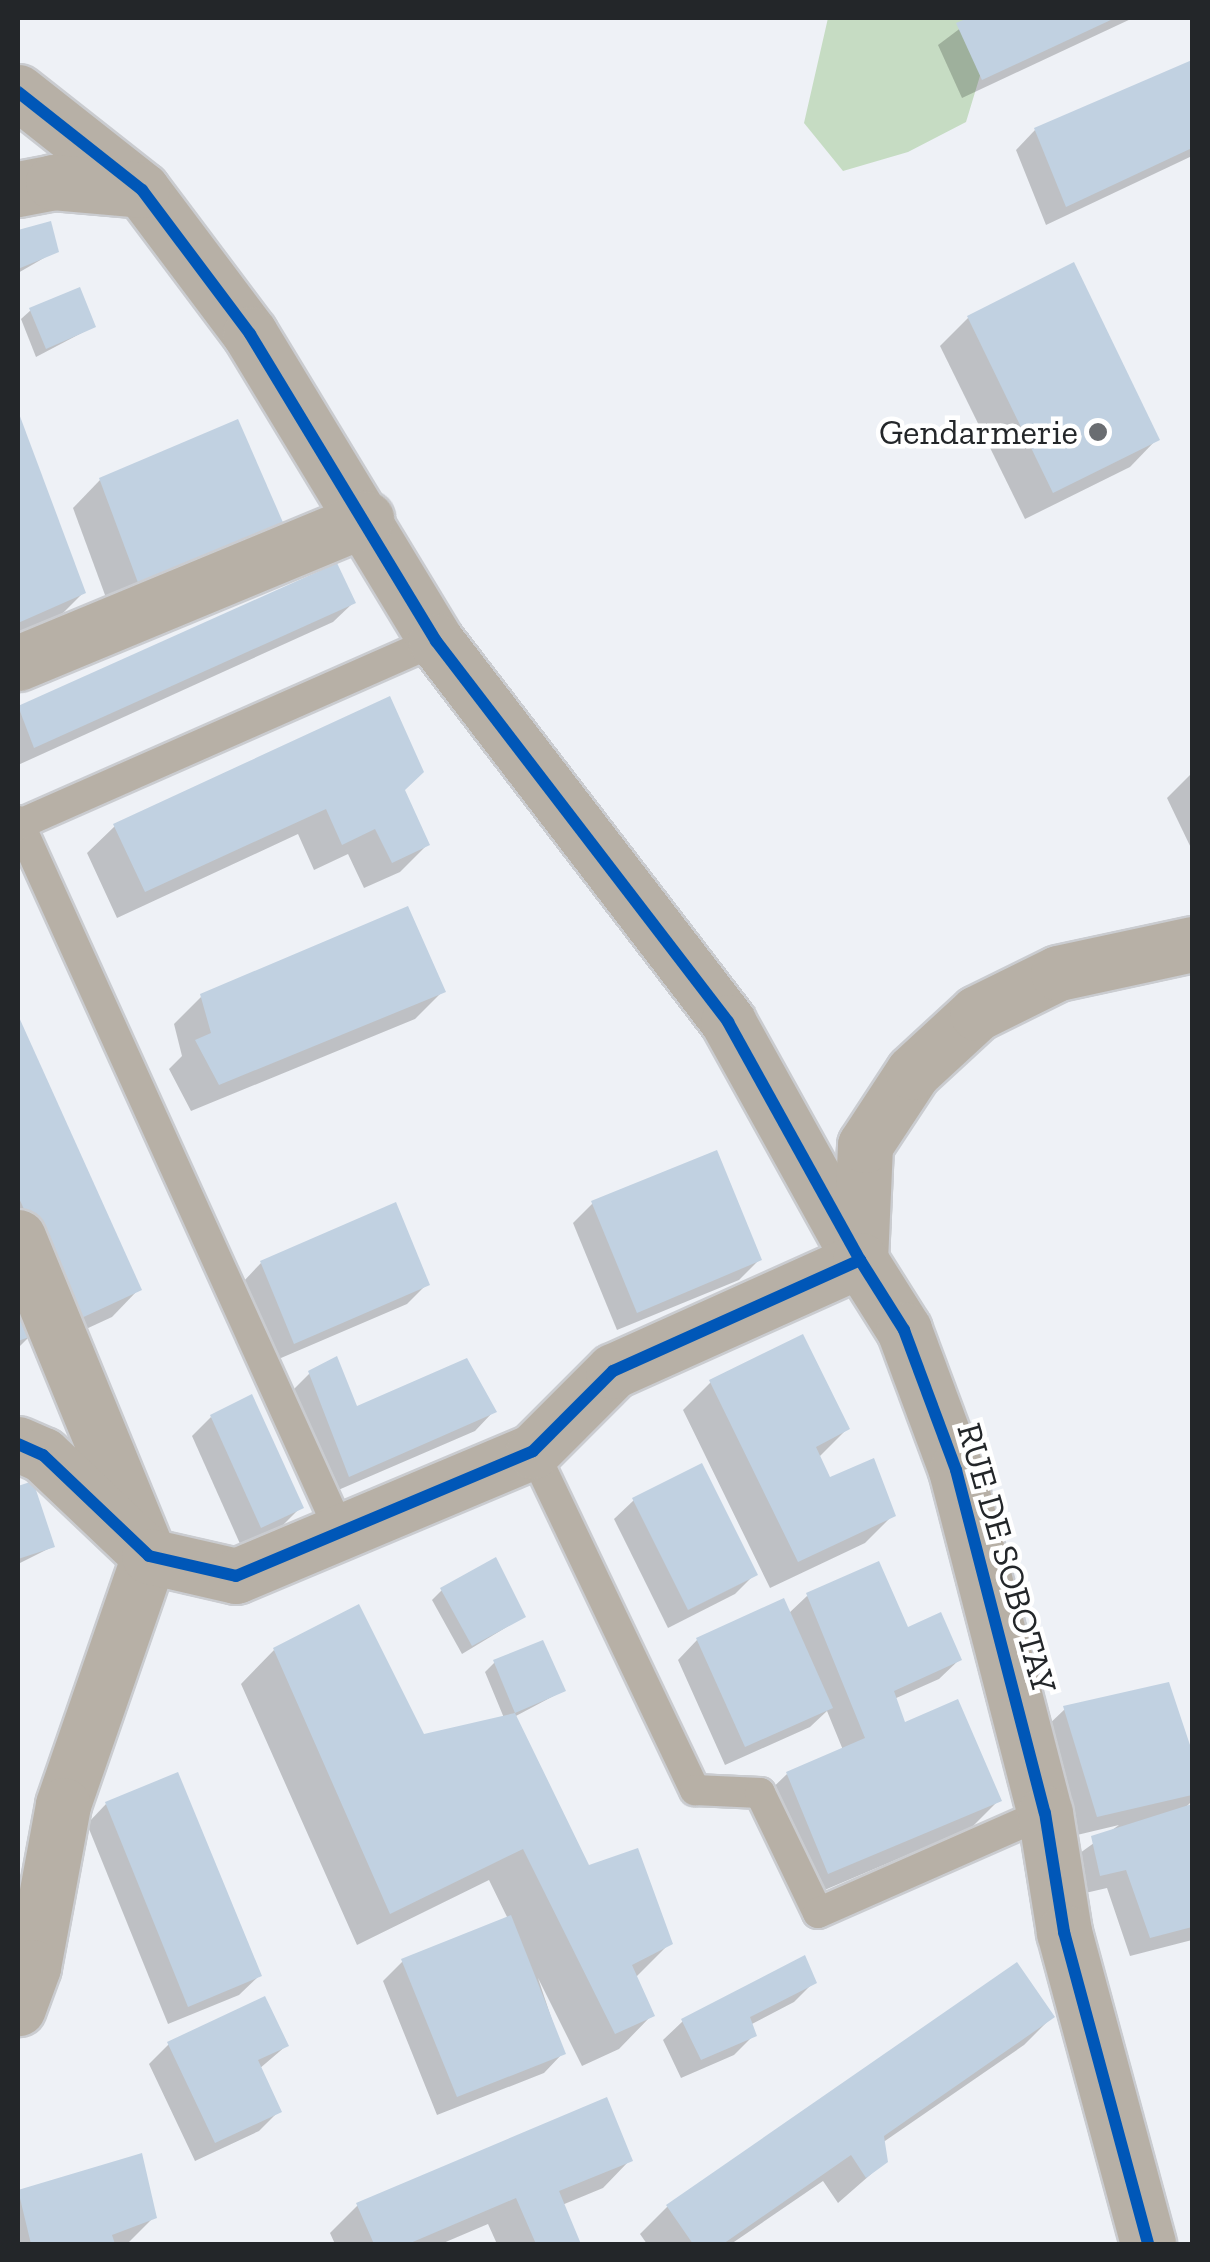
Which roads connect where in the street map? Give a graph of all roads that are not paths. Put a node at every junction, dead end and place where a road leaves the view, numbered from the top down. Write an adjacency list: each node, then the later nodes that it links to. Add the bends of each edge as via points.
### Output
1 (18, 92): 3 (street, RUE DE SOBOTAY)
2 (18, 189): 3 (street, via 52,182)
3 (142, 190): 4 (street, RUE DE SOBOTAY, via 250,334)
4 (366, 519): 5 (street, RUE DE SOBOTAY); 6 (street)
5 (436, 642): 7 (lane); 10 (street, RUE DE SOBOTAY, via 728,1022)
6 (18, 663)
7 (18, 824): 13 (lane)
8 (1192, 944): 10 (street, via 1058,972 976,1014 914,1072 865,1146)
9 (18, 1237): 14 (street)
10 (860, 1260): 12 (street, via 613,1371); 15 (street, RUE DE SOBOTAY, via 904,1330 956,1470)
11 (18, 1444): 14 (street, via 43,1455)
12 (532, 1450): 13 (street); 15 (lane, via 696,1790 760,1793 818,1914)
13 (339, 1529): 14 (street, via 236,1576)
14 (149, 1556): 16 (street, via 63,1805 33,1966)
15 (1045, 1813): 17 (street, RUE DE SOBOTAY, via 1064,1932)
16 (18, 2008)
17 (1148, 2244)

